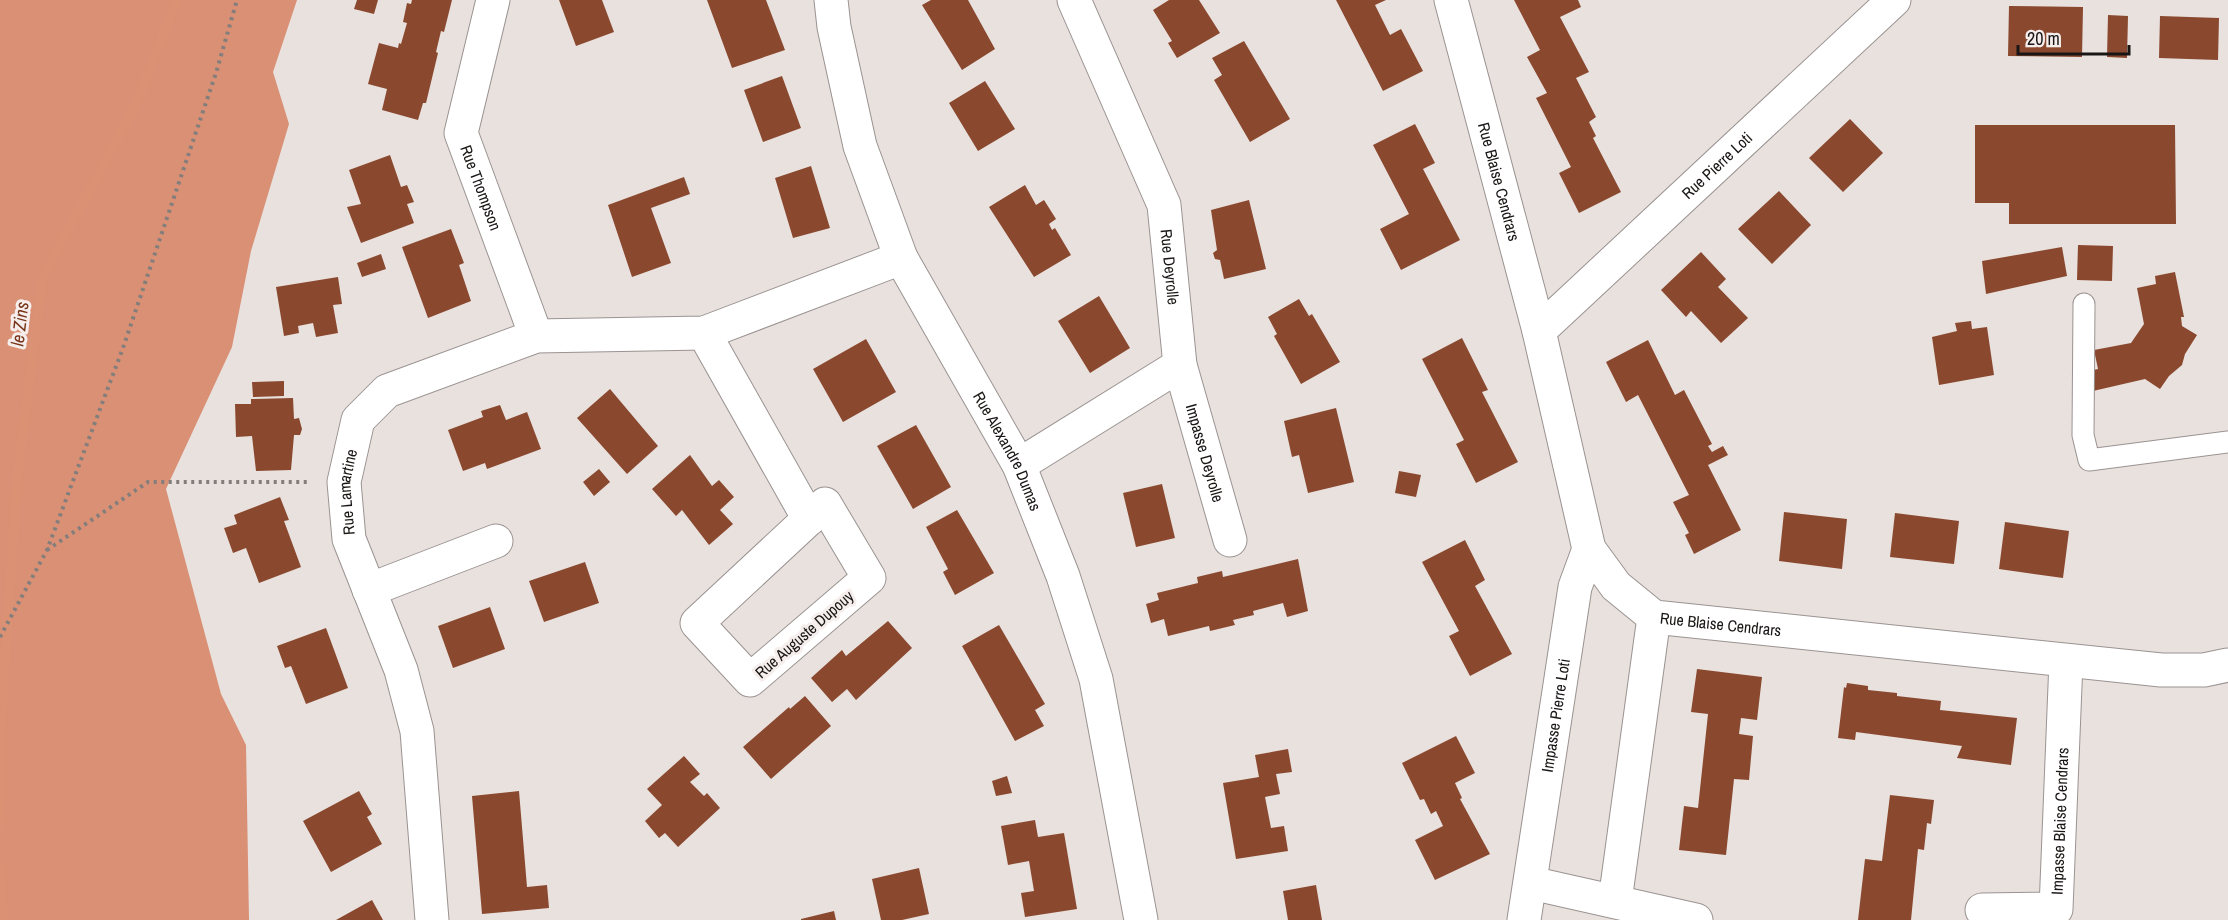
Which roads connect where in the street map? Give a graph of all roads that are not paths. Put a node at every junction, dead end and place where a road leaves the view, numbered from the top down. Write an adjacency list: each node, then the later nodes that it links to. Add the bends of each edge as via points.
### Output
1 (493, 0): 10 (street, Rue Thompson, via 460,133)
2 (831, 0): 6 (street, Rue Alexandre Dumas, via 860,146)
3 (1074, 0): 11 (street, Rue Deyrolle, via 1164,205)
4 (1451, 0): 8 (street, Rue Blaise Cendrars)
5 (1894, 0): 8 (street, Rue Pierre Loti)
6 (901, 258): 9 (street); 13 (street, Rue Alexandre Dumas)
7 (2084, 304): 12 (lane, via 2083,435 2089,460)
8 (1539, 331): 17 (street, Rue Blaise Cendrars)
9 (704, 333): 10 (street, Rue Lamartine); 14 (street)
10 (536, 336): 18 (street, Rue Lamartine, via 387,391 358,420 344,482 349,539)
11 (1180, 365): 13 (street); 15 (street, Impasse Deyrolle)
12 (2228, 442)
13 (1019, 465): 26 (street, Rue Alexandre Dumas, via 1063,576 1096,679)
14 (808, 519): 14 (street, Rue Auguste Dupouy, via 697,624 750,680 869,578 825,504)
15 (1230, 540)
16 (496, 541): 18 (street)
17 (1589, 549): 19 (street, Rue Blaise Cendrars, via 1616,586); 22 (street, Impasse Pierre Loti, via 1575,587)
18 (369, 590): 25 (street, Rue Lamartine, via 402,670 417,731)
19 (1654, 617): 20 (street, Rue Blaise Cendrars); 23 (street)
20 (2066, 661): 21 (street, Rue Blaise Cendrars, via 2161,670 2204,670); 24 (street, Impasse Blaise Cendrars, via 2056,909)
21 (2228, 665)
22 (1531, 883): 23 (street); 27 (street, Impasse Pierre Loti)
23 (1615, 901): 28 (street)
24 (1982, 910)
25 (432, 920)
26 (1141, 920)
27 (1524, 920)
28 (1696, 920)

